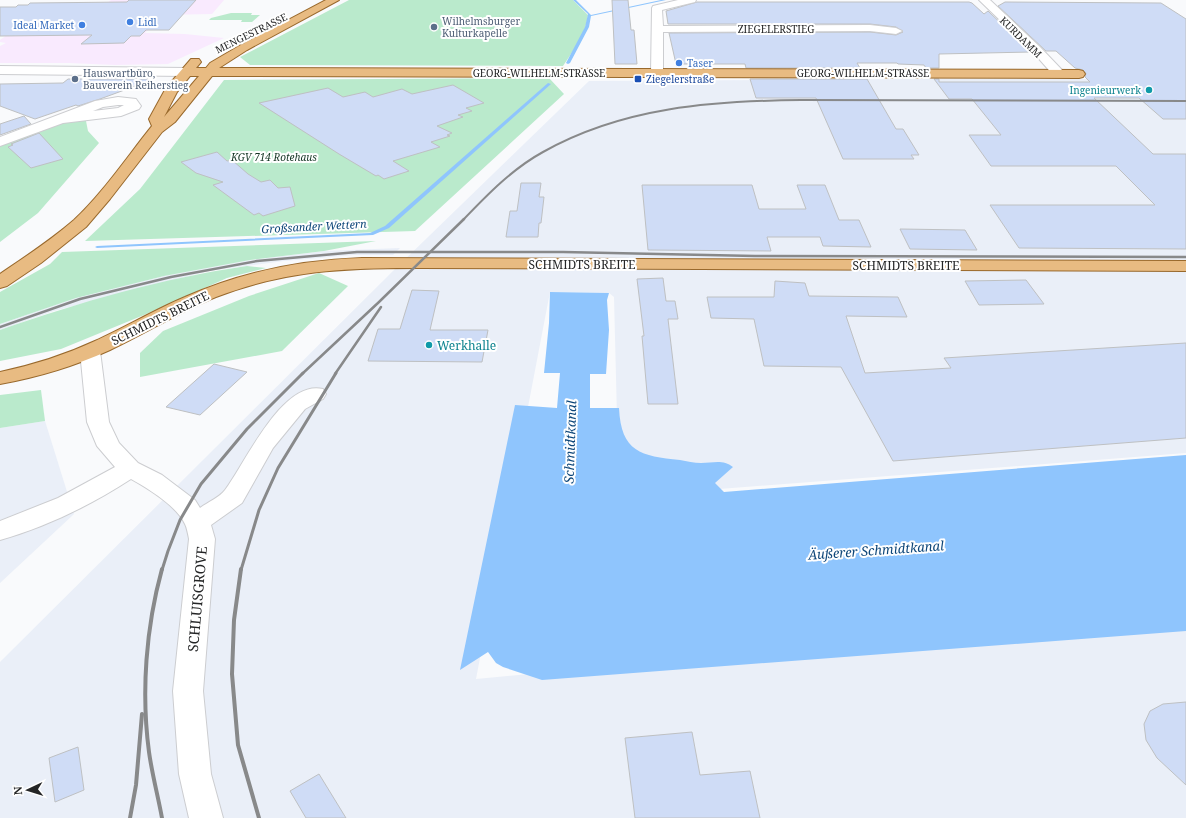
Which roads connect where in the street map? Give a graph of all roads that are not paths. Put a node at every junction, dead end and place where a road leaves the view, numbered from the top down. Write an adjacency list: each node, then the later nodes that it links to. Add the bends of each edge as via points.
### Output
1 (320, 0): 7 (main road, MENGESTRASSE)
2 (334, 0): 11 (main road, MENGESTRASSE, via 223,59)
3 (691, 0): 5 (street, via 657,8)
4 (984, 0): 13 (street, KURDAMM)
5 (657, 29): 6 (street, ZIEGELERSTIEG, via 870,28); 12 (street)
6 (896, 31)
7 (221, 48)
8 (204, 57): 10 (main road, MENGESTRASSE)
9 (0, 70): 10 (street, GEORG-WILHELM-STRASSE)
10 (186, 72): 11 (main road, GEORG-WILHELM-STRASSE); 16 (main road, MENGESTRASSE, via 156,119)
11 (208, 72): 12 (main road, GEORG-WILHELM-STRASSE); 16 (main road, MENGESTRASSE, via 170,118)
12 (657, 73): 13 (main road, GEORG-WILHELM-STRASSE)
13 (1059, 74): 14 (main road, GEORG-WILHELM-STRASSE)
14 (1079, 74)
15 (63, 119): 17 (street)
16 (157, 129): 19 (main road, MENGESTRASSE, via 80,223 35,259)
17 (0, 142)
18 (1186, 266): 20 (main road, SCHMIDTS BREITE, via 419,263 328,265 285,272 227,287 181,306)
19 (0, 282)
20 (90, 351): 21 (main road, SCHMIDTS BREITE, via 48,367); 23 (street, SCHLUISGROVE, via 98,422 109,446)
21 (0, 378)
22 (315, 394): 24 (street, via 297,404 264,444 233,497)
23 (130, 469): 24 (street, SCHLUISGROVE, via 153,481 186,506); 25 (street, via 102,488 61,508)
24 (197, 522): 26 (street, SCHLUISGROVE, via 202,539 188,691 194,774)
25 (0, 531)
26 (206, 818)

